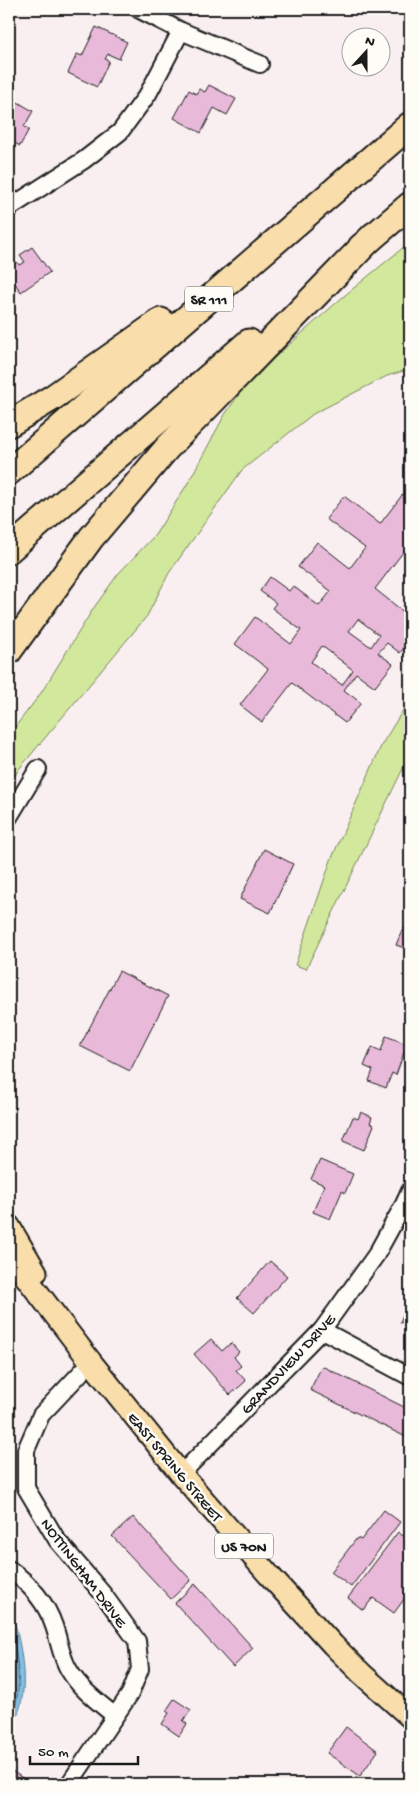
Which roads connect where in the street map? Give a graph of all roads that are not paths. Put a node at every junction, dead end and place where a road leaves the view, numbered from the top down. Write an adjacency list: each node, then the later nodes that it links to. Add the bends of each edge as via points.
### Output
1 (138, 9): 2 (street)
2 (181, 31): 3 (street); 5 (street, via 148,94 120,132 84,160)
3 (260, 64)
4 (410, 126): 7 (highway, SR 111)
5 (13, 201)
6 (410, 204): 8 (highway)
7 (285, 233): 9 (highway, via 52,398); 10 (highway, SR 111)
8 (374, 235): 11 (highway); 12 (highway, via 167,448 91,538)
9 (9, 424)
10 (9, 472)
11 (9, 550)
12 (9, 651)
13 (38, 769): 14 (street)
14 (9, 817)
15 (410, 1191): 18 (street, GRANDVIEW DRIVE, via 376,1255)
16 (9, 1226): 19 (main road, EAST SPRING STREET / US 70N)
17 (9, 1255): 19 (main road, EAST SPRING STREET / US 70N)
18 (322, 1330): 20 (street); 21 (street, GRANDVIEW DRIVE)
19 (90, 1362): 21 (main road, EAST SPRING STREET / US 70N); 23 (street, NOTTINGHAM DRIVE, via 41,1414 26,1450 26,1488 57,1540 103,1594 137,1641 140,1669 130,1694)
20 (410, 1377)
21 (181, 1474): 24 (main road, EAST SPRING STREET / US 70N, via 333,1645)
22 (9, 1569): 23 (street, via 44,1603 68,1668 77,1683)
23 (115, 1716): 25 (street, NOTTINGHAM DRIVE)
24 (410, 1716)
25 (69, 1784)

